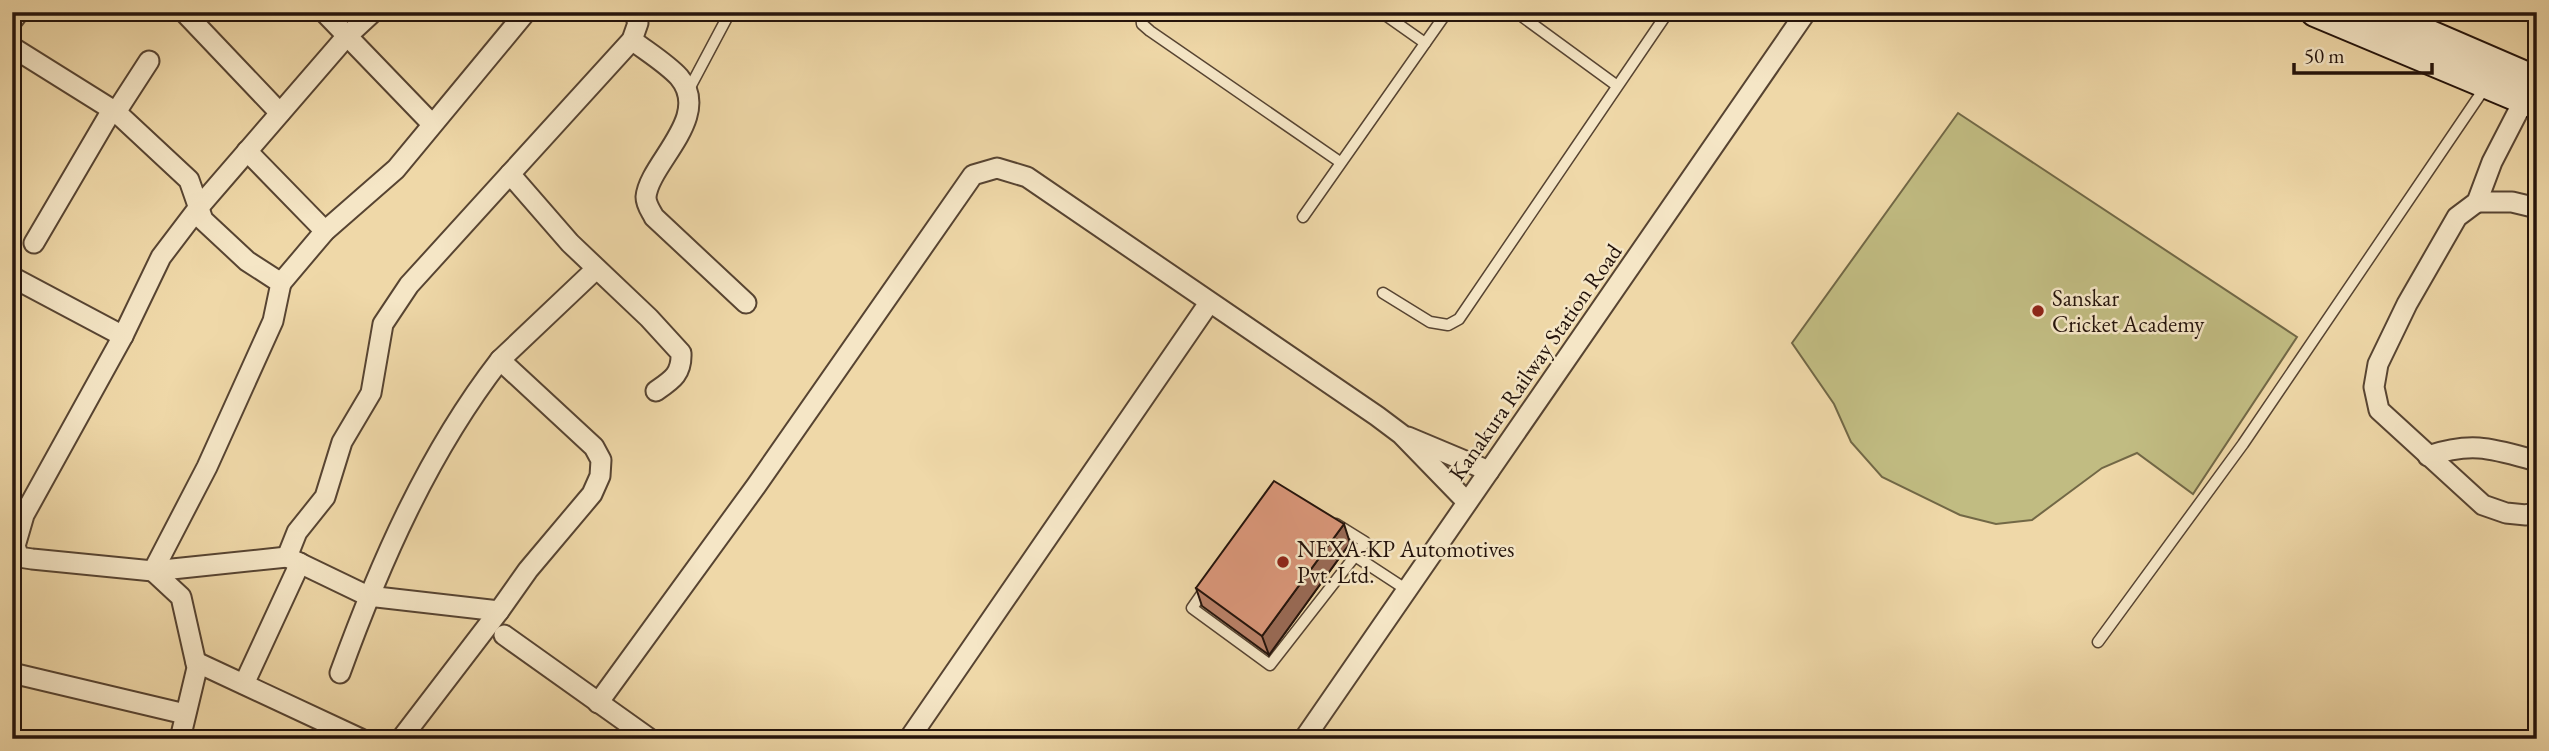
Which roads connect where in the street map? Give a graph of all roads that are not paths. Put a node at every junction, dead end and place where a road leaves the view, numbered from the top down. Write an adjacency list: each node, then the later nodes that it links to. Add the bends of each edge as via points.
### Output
1 (19, 12): 16 (street)
2 (184, 12): 28 (street)
3 (324, 12): 18 (street)
4 (373, 12): 18 (street)
5 (526, 12): 29 (street)
6 (634, 12): 19 (street, via 638,23)
7 (730, 12): 26 (lane)
8 (1141, 12): 31 (lane, via 1142,24 1150,31)
9 (1381, 12): 20 (lane)
10 (1447, 12): 20 (lane)
11 (1516, 12): 24 (lane)
12 (1668, 12): 24 (lane)
13 (1806, 12): 51 (street, Kanakura Railway Station Road)
14 (2315, 12): 17 (main road)
15 (2376, 12): 17 (main road)
16 (12, 21)
17 (2405, 26): 23 (main road); 25 (main road)
18 (346, 37): 28 (street); 29 (street)
19 (632, 40): 26 (street, via 679,78); 32 (street)
20 (1424, 43): 31 (lane)
21 (13, 49): 27 (street)
22 (149, 61): 27 (street)
23 (2488, 83): 25 (main road); 63 (lane, via 2243,444)
24 (1616, 85): 42 (lane, via 1459,318 1448,325 1430,321)
25 (2530, 87): 33 (street)
26 (687, 93): 43 (street, via 680,136 650,187 648,207)
27 (114, 111): 34 (street, via 189,180); 38 (street)
28 (280, 113): 30 (street)
29 (432, 124): 37 (street, via 396,169)
30 (247, 151): 34 (street); 37 (street)
31 (1340, 162): 36 (lane)
32 (510, 174): 39 (street); 56 (street, via 409,285 383,324 372,393 342,442 326,497 297,532)
33 (2477, 202): 35 (street); 49 (street, via 2457,217 2378,364 2374,387 2379,410)
34 (199, 207): 41 (street, via 203,220 247,261); 45 (street, via 161,257)
35 (2537, 208)
36 (1303, 216)
37 (325, 231): 41 (street)
38 (34, 243)
39 (596, 269): 46 (street); 47 (street, via 681,354 682,366 676,377)
40 (12, 277): 45 (street)
41 (281, 283): 57 (street, via 273,321 207,467)
42 (1383, 293)
43 (746, 303)
44 (1209, 303): 48 (street); 68 (street, via 1027,177 997,168 973,175 756,486); 74 (street)
45 (122, 336): 57 (street, via 24,515 15,546 19,557)
46 (500, 360): 60 (street, via 445,440); 61 (street, via 594,447 601,460 592,494)
47 (656, 391)
48 (1401, 434): 51 (street); 52 (street)
49 (2428, 456): 50 (street, via 2458,446); 53 (street, via 2483,505 2506,513)
50 (2537, 461)
51 (1489, 471): 52 (street, Kanakura Railway Station Road)
52 (1467, 502): 59 (street, Kanakura Railway Station Road)
53 (2537, 512)
54 (1322, 515): 55 (lane, via 1365,542)
55 (1355, 556): 58 (lane, via 1270,665 1192,608); 59 (lane)
56 (294, 560): 57 (street); 60 (street); 67 (street)
57 (153, 571): 64 (street, via 181,597)
58 (1216, 575)
59 (1407, 590): 75 (street, Kanakura Railway Station Road)
60 (368, 596): 61 (street); 66 (street)
61 (499, 611): 72 (street)
62 (504, 635): 68 (street)
63 (2098, 642)
64 (196, 662): 67 (street); 69 (street)
65 (12, 673): 69 (street)
66 (340, 673)
67 (244, 684): 71 (street)
68 (597, 703): 73 (street)
69 (185, 714): 70 (street)
70 (180, 739)
71 (361, 739)
72 (401, 739)
73 (650, 739)
74 (909, 739)
75 (1304, 739)

